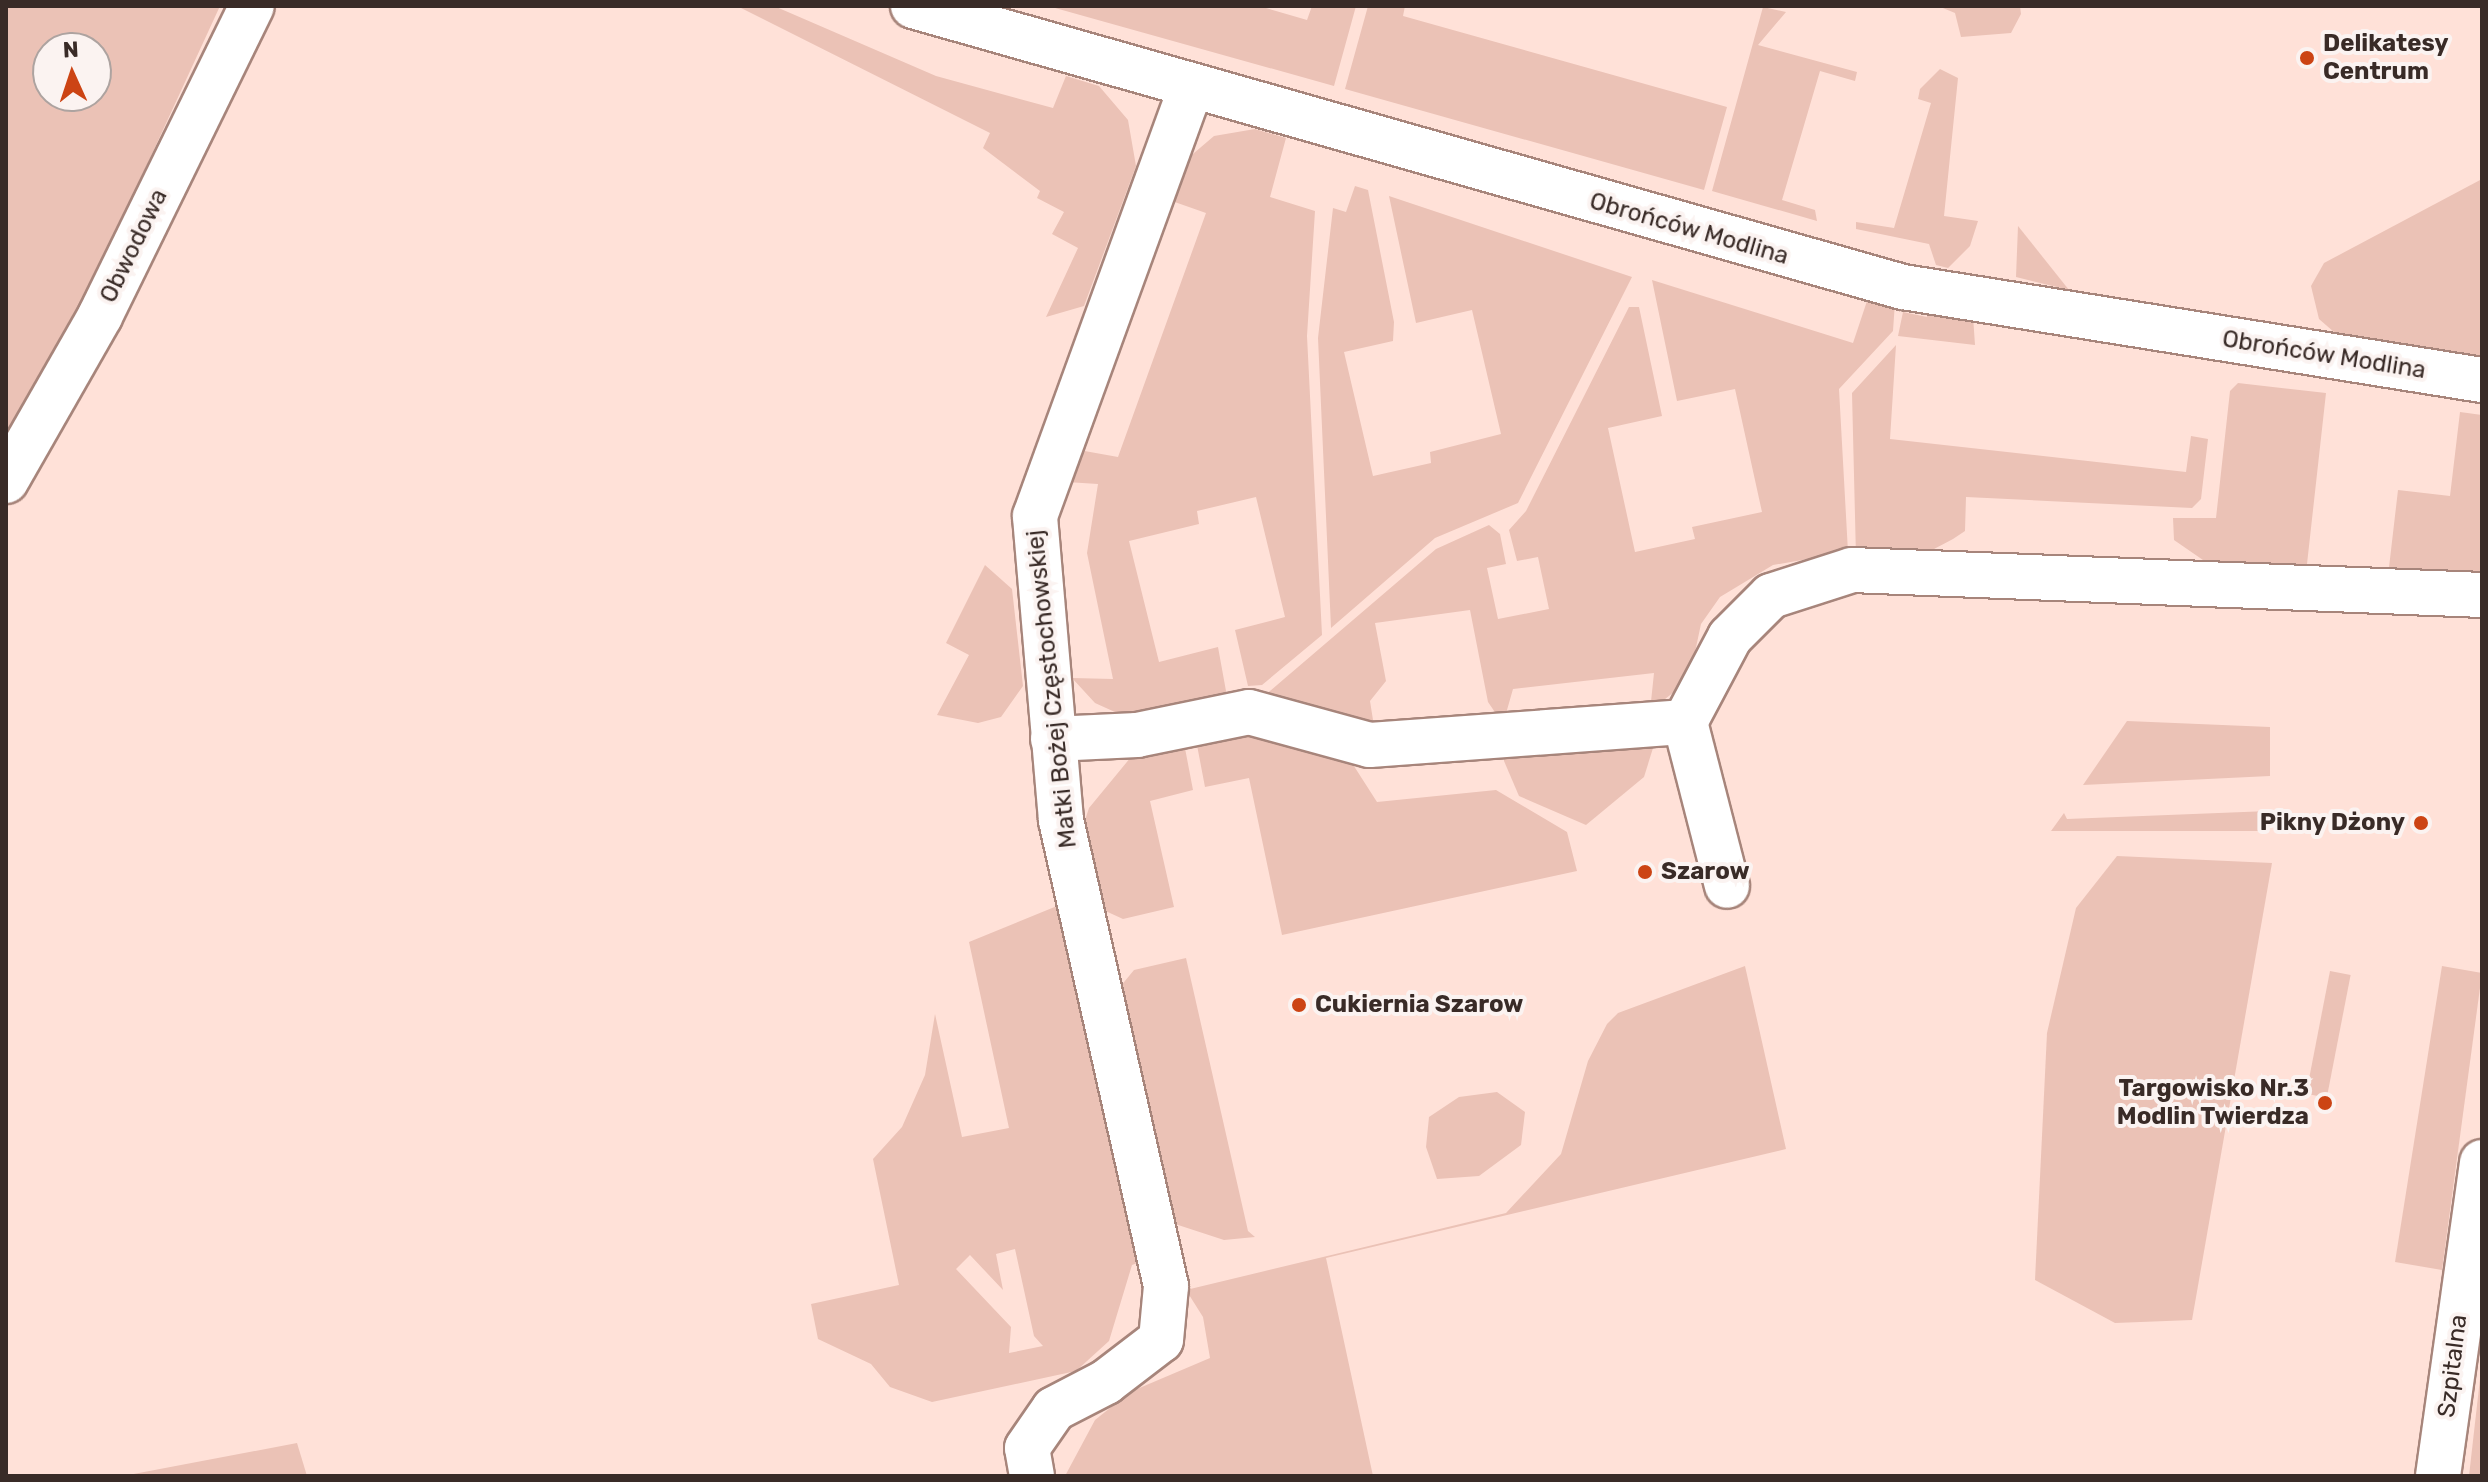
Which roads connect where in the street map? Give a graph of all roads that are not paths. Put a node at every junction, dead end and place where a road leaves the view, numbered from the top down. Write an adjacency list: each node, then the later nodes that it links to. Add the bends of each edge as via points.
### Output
1 (252, 6): 5 (street, Obwodowa, via 100,316)
2 (913, 6): 3 (street, Obrońców Modlina)
3 (1190, 89): 4 (street, Obrońców Modlina, via 1903,287); 8 (street, Matki Bożej Częstochowskiej, via 1035,516)
4 (2482, 380)
5 (6, 481)
6 (2482, 595): 7 (street, via 1838,571 1761,606 1730,637)
7 (1685, 722): 8 (street, via 1370,745 1249,712 1137,735); 9 (street)
8 (1053, 739): 12 (street, Matki Bożej Częstochowskiej, via 1061,820 1166,1286 1161,1340 1106,1382 1054,1409 1027,1448)
9 (1727, 886)
10 (2482, 1162): 11 (street, Szpitalna)
11 (2471, 1318): 13 (street, Szpitalna)
12 (1032, 1476)
13 (2438, 1476)

